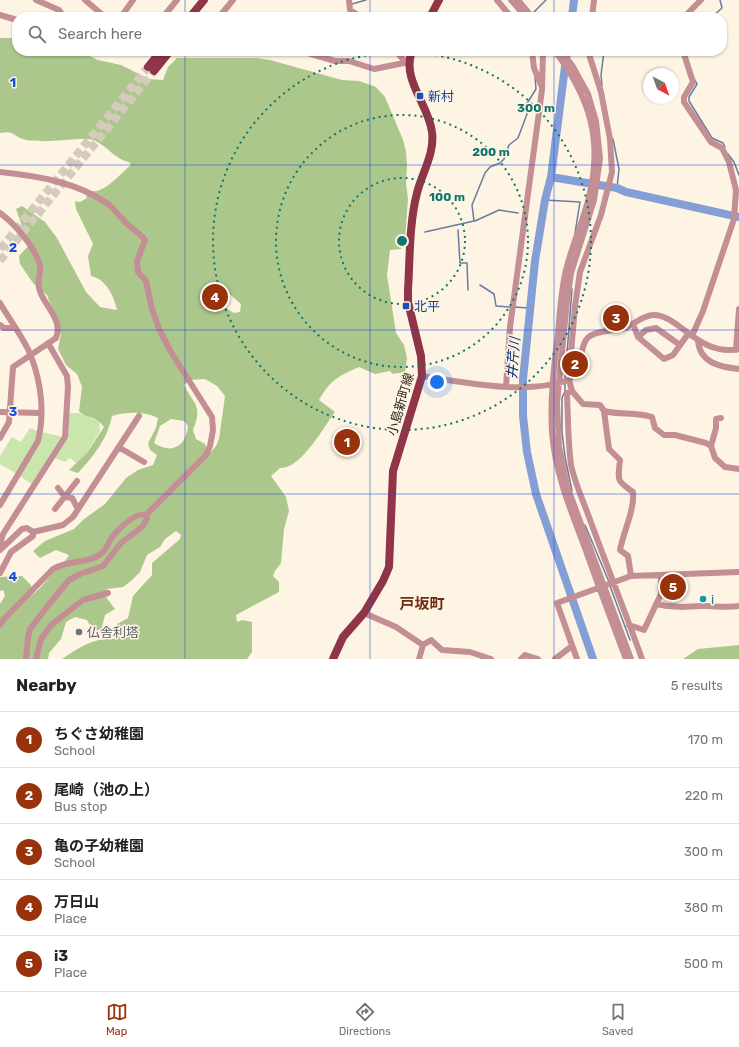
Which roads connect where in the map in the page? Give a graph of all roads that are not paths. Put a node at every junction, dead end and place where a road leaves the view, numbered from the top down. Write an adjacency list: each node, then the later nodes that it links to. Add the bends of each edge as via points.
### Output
1 (36, 0): 15 (street)
2 (86, 0): 16 (street)
3 (133, 0): 17 (street)
4 (177, 0): 18 (street)
5 (204, 0): 19 (main road)
6 (211, 0): 20 (main road)
7 (233, 0): 21 (street)
8 (349, 0): 22 (street, via 350,10)
9 (439, 0): 23 (main road)
10 (497, 0): 24 (street)
11 (512, 0): 25 (street)
12 (518, 0): 26 (street)
13 (594, 0): 27 (street)
14 (701, 0): 28 (street)
15 (60, 12)
16 (99, 12)
17 (125, 12)
18 (167, 12)
19 (194, 12)
20 (201, 12)
21 (223, 12)
22 (353, 12)
23 (433, 12)
24 (506, 12)
25 (522, 12)
26 (528, 12)
27 (593, 12)
28 (689, 12)
29 (0, 15): 30 (street)
30 (12, 19)
31 (158, 56): 32 (main road, via 151,69)
32 (165, 56)
33 (318, 56): 42 (street, via 335,61 349,61 374,69)
34 (401, 56): 42 (street)
35 (410, 56): 42 (main road, 小島新町線)
36 (533, 56): 44 (street)
37 (543, 56): 44 (street)
38 (559, 56): 43 (street)
39 (564, 56): 43 (street)
40 (590, 56): 60 (street, via 601,92 612,157 607,193 584,259 576,299 570,353)
41 (684, 56): 46 (street, via 693,82 684,102 711,142 722,148)
42 (407, 63): 62 (main road, 小島新町線, via 432,131 431,148 416,201 408,290 408,302 421,356)
43 (582, 88): 64 (street, via 594,111 600,145 591,199 571,273)
44 (542, 90): 65 (street, via 510,328)
45 (0, 172): 88 (street, via 56,181 82,190 108,204 145,240 137,261 138,272 146,281 159,329 212,417 213,430 206,455)
46 (737, 179): 53 (street, via 734,219 702,311)
47 (0, 213): 56 (street, via 29,243 40,266 39,288 54,316 58,332 56,338)
48 (0, 303): 52 (street)
49 (739, 310): 58 (street)
50 (632, 324): 53 (street, via 647,316 658,316 667,319); 54 (street); 60 (street, via 586,339)
51 (0, 325): 52 (street, via 4,328)
52 (14, 328): 59 (street)
53 (690, 335): 55 (street); 57 (street)
54 (638, 337): 57 (street, via 646,330 656,328); 57 (street, via 664,359 673,355)
55 (698, 341): 58 (street, via 717,349); 61 (street, via 699,350 708,360 714,364)
56 (48, 343): 59 (street); 90 (street, via 66,376 68,387 65,437 3,534)
57 (680, 345)
58 (738, 350)
59 (31, 355): 69 (street, via 13,367); 70 (street)
60 (579, 360): 63 (street)
61 (739, 369)
62 (422, 376): 65 (street); 99 (main road, 小島新町線, via 393,471 388,567 383,581)
63 (569, 380): 64 (street); 66 (street)
64 (555, 384): 65 (street); 75 (street); 95 (street, via 552,432 557,467 568,503)
65 (507, 387)
66 (572, 391): 67 (street, via 583,404 600,405); 74 (street, via 567,393)
67 (604, 411): 76 (street, via 652,417 655,428 664,435 675,435); 93 (street, via 609,449 620,460 618,479 633,492 634,499 622,535 620,550 628,556)
68 (0, 412): 69 (street)
69 (10, 412): 70 (street); 73 (street, via 10,422)
70 (42, 413): 83 (street, via 38,441)
71 (139, 416): 77 (street)
72 (721, 418): 76 (street, via 716,419)
73 (0, 438)
74 (569, 444): 75 (street); 84 (street)
75 (559, 446): 87 (street, via 567,486)
76 (711, 446): 79 (street, via 715,458 722,465)
77 (120, 448): 78 (street); 86 (street)
78 (144, 462)
79 (739, 469)
80 (77, 481): 82 (street)
81 (58, 488): 82 (street)
82 (65, 497): 85 (street); 86 (street, via 72,498)
83 (1, 501)
84 (583, 506): 87 (street); 95 (street)
85 (55, 509)
86 (78, 509): 89 (street, via 66,523)
87 (576, 510): 95 (street)
88 (146, 515): 101 (street, via 137,515 118,531 102,553 93,558 62,563 53,569); 104 (street, via 143,526 121,543 103,566 69,580 30,629)
89 (33, 532): 90 (street, via 27,528 22,529); 92 (street, via 33,536 11,552)
90 (1, 549)
91 (739, 572): 94 (street)
92 (0, 573)
93 (631, 576): 94 (street); 95 (street)
94 (661, 576): 97 (street, via 660,594)
95 (606, 585): 100 (street); 103 (street, via 557,603); 113 (street); 114 (street)
96 (108, 593): 105 (street, via 83,600 51,625 42,639)
97 (656, 604): 98 (street, via 684,608); 100 (street, via 644,630)
98 (739, 606)
99 (364, 613): 102 (street, via 396,627); 106 (main road, 小島新町線, via 343,637)
100 (630, 624): 115 (street)
101 (0, 625)
102 (423, 646): 107 (street); 108 (street, via 431,640 442,650 470,652)
103 (572, 646): 111 (street); 112 (street)
104 (26, 659)
105 (36, 659)
106 (333, 659)
107 (419, 659)
108 (491, 659)
109 (521, 659): 110 (street, via 525,655)
110 (538, 659)
111 (555, 659)
112 (577, 659)
113 (626, 659)
114 (632, 659)
115 (642, 659)

